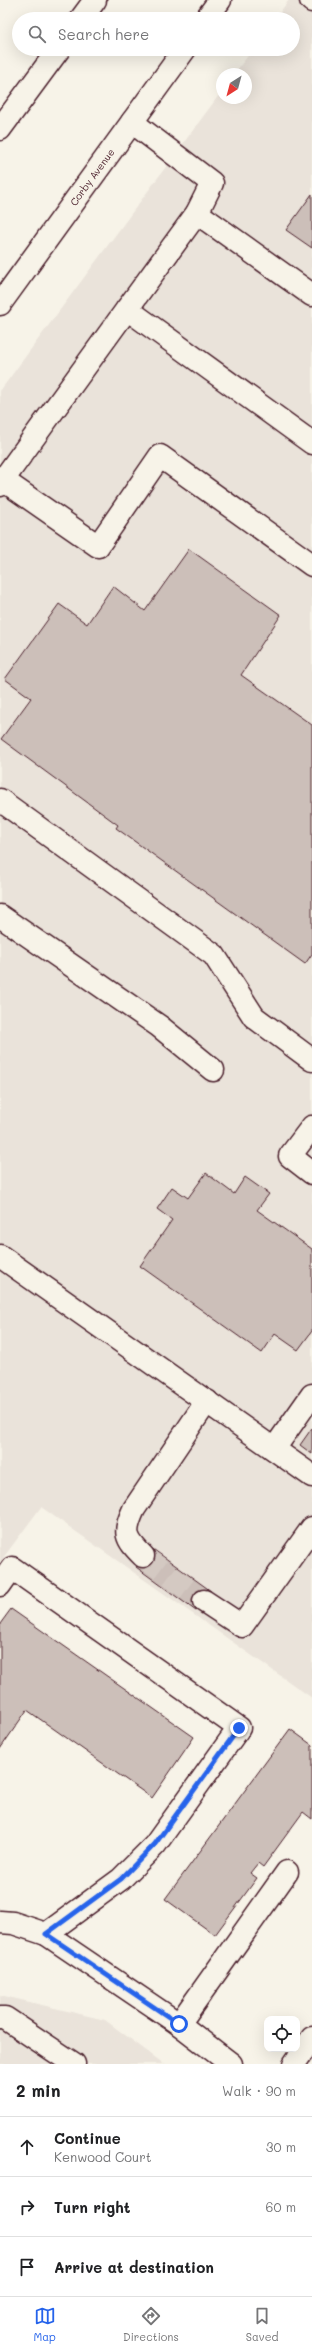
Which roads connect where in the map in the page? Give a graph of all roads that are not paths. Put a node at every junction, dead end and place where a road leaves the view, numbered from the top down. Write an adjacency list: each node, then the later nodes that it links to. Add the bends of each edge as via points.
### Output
1 (95, 0): 3 (main road)
2 (220, 0): 4 (main road)
3 (86, 12)
4 (211, 12)
5 (54, 56): 8 (main road)
6 (180, 56): 7 (main road, Corby Avenue)
7 (132, 122): 9 (main road, via 212,183); 11 (main road, Corby Avenue)
8 (0, 129)
9 (197, 213): 10 (main road); 12 (main road)
10 (312, 295)
11 (0, 304)
12 (127, 309): 13 (main road); 14 (main road)
13 (312, 443)
14 (1, 481): 15 (main road, via 98,546 160,456)
15 (312, 565)
16 (0, 800): 18 (main road, via 214,955 254,1017)
17 (0, 916): 19 (main road, via 159,1026)
18 (312, 1060)
19 (213, 1070)
20 (312, 1127): 21 (main road, via 290,1156)
21 (312, 1172)
22 (0, 1256): 24 (main road)
23 (312, 1395): 25 (main road)
24 (207, 1401): 25 (main road); 28 (main road, via 134,1509 126,1526 128,1541)
25 (274, 1449): 26 (main road)
26 (312, 1476)
27 (312, 1528): 30 (main road, via 242,1626)
28 (143, 1556)
29 (0, 1585): 33 (main road, via 12,1568 239,1728 155,1844 121,1879)
30 (204, 1601)
31 (287, 1872): 35 (main road)
32 (0, 1922): 33 (main road, via 13,1923)
33 (46, 1934): 35 (main road)
34 (0, 2018): 37 (main road, via 6,2018)
35 (179, 2024): 38 (main road)
36 (312, 2038): 39 (main road)
37 (74, 2064)
38 (231, 2064)
39 (294, 2064)

